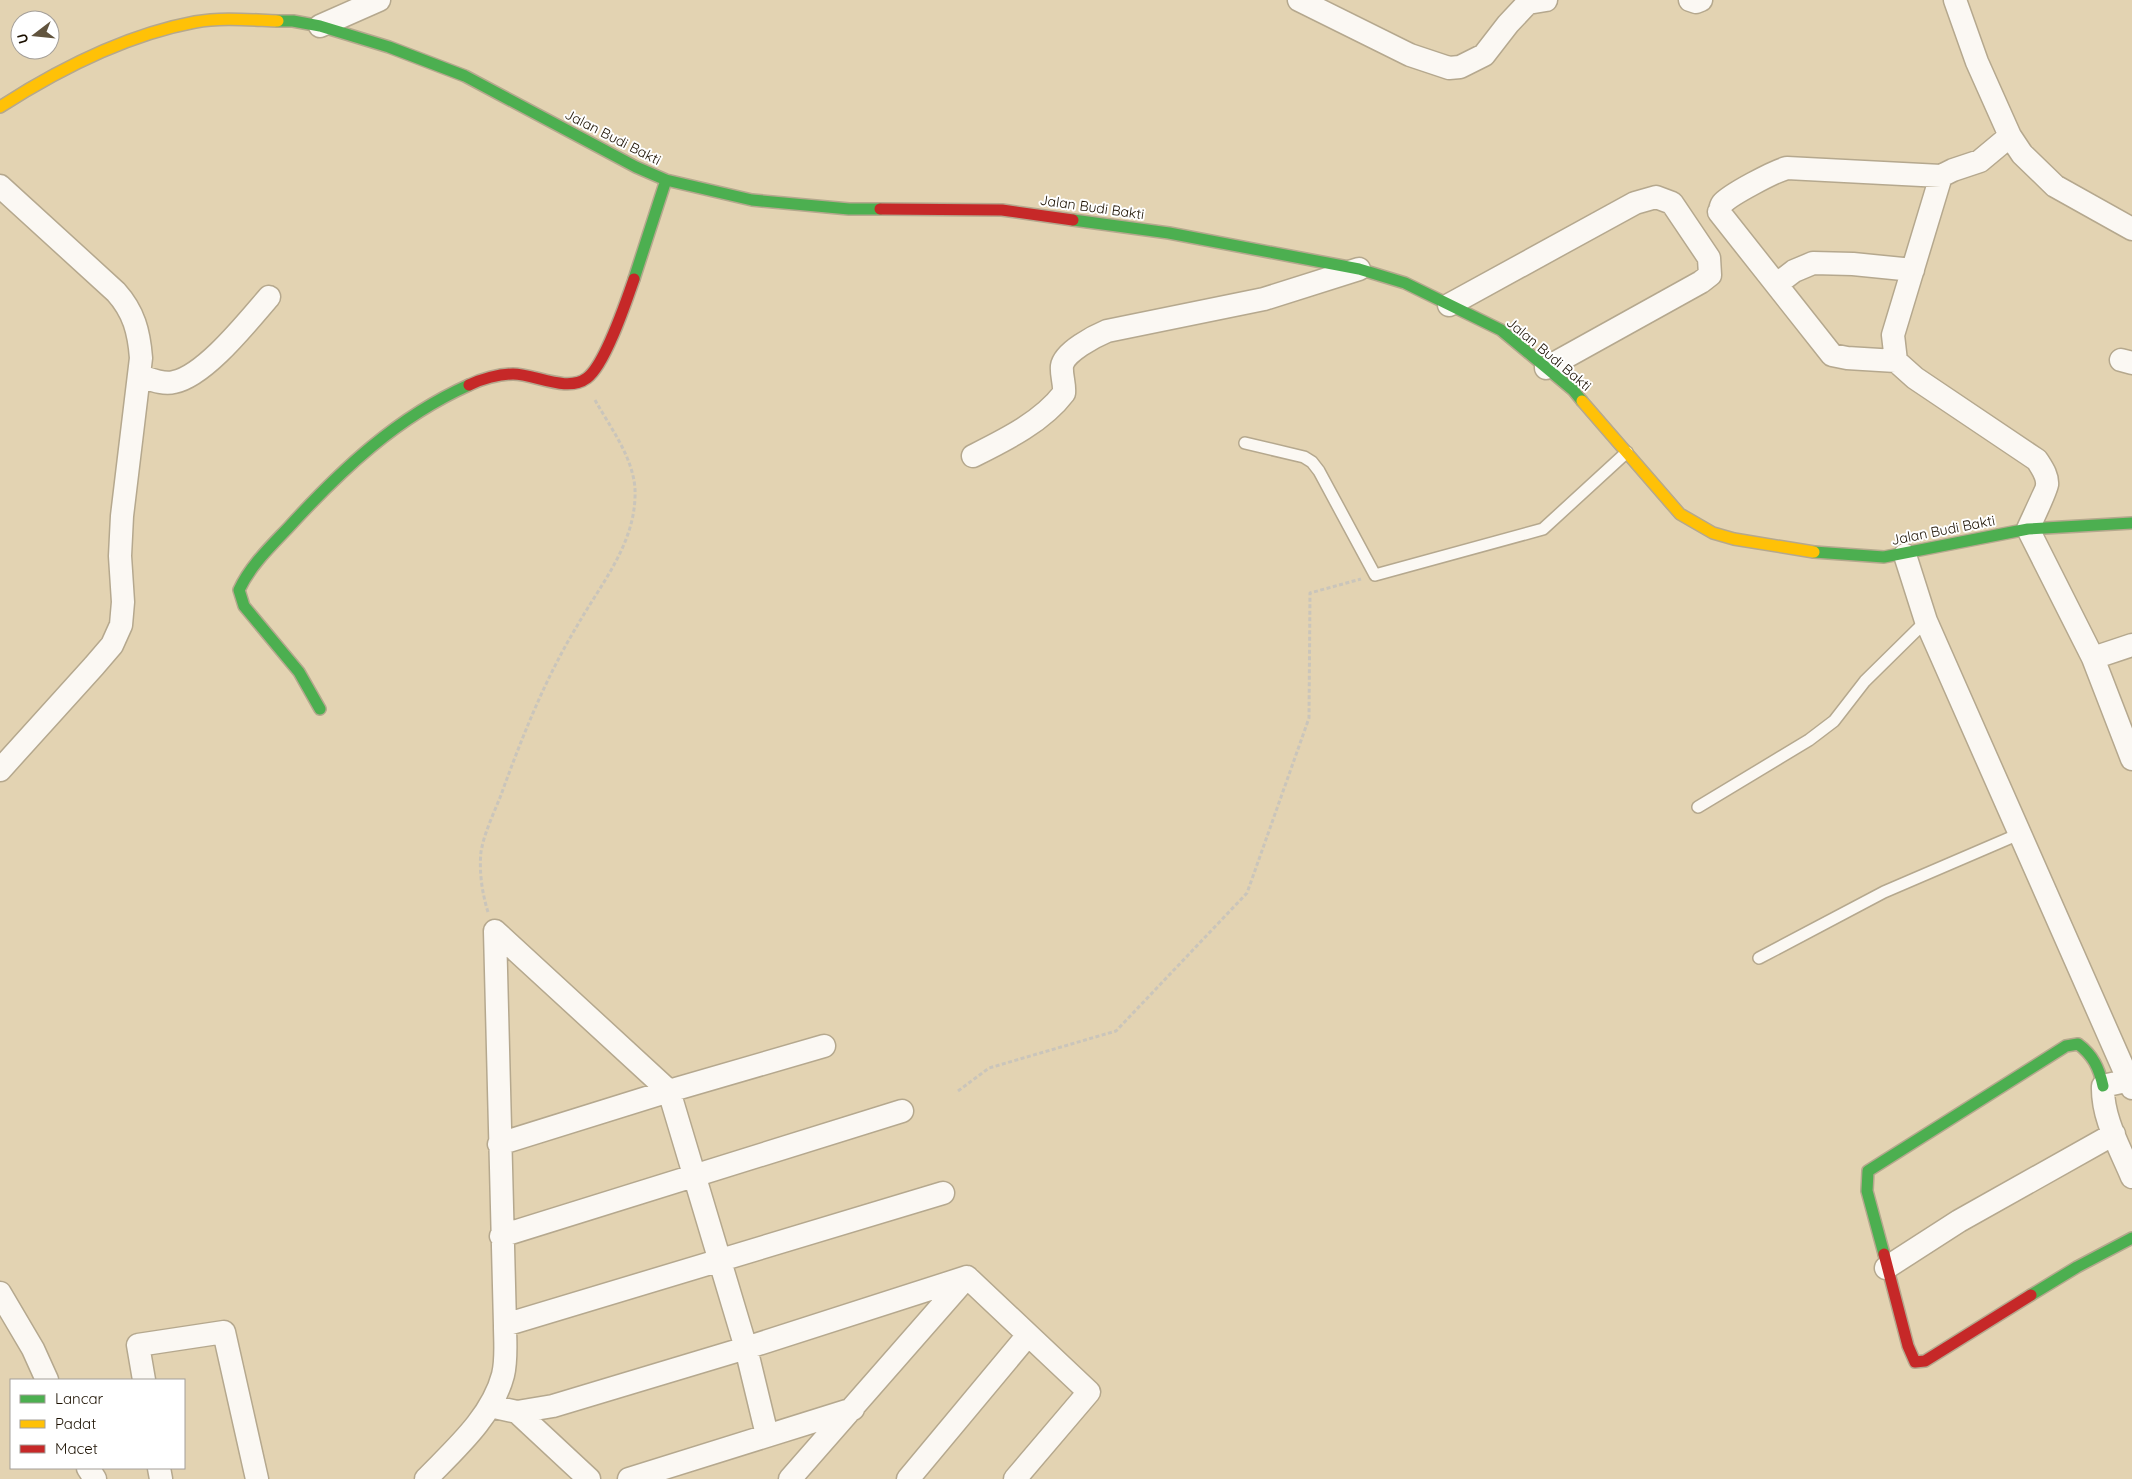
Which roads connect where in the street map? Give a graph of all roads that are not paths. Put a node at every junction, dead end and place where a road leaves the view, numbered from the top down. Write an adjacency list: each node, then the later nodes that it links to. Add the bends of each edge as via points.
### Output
1 (379, 0): 7 (street)
2 (1299, 0): 3 (street, via 1410,55 1449,68 1460,67 1484,55 1528,3)
3 (1546, 0)
4 (1690, 0): 5 (street)
5 (1701, 0)
6 (1955, 0): 9 (street, via 1977,62)
7 (320, 26): 8 (street, Jalan Budi Bakti, via 256,19 194,22 112,47 26,90); 11 (street, Jalan Budi Bakti, via 389,47 465,76 614,156)
8 (0, 107)
9 (2010, 136): 10 (street, via 1980,160); 13 (street, via 2022,154 2055,186)
10 (1941, 176): 15 (street); 16 (street, via 1787,168 1774,171 1730,198 1721,204 1720,212)
11 (666, 180): 14 (street, Jalan Budi Bakti, via 752,200 795,205 849,209 1002,210 1169,233); 31 (street, via 625,308 600,360 584,380 566,384 525,373 506,374 485,378 424,407 344,469 248,571 239,590 244,606 299,672)
12 (0, 186): 21 (street, via 126,303 139,335)
13 (2132, 229)
14 (1359, 269): 18 (street, Jalan Budi Bakti, via 1405,283); 24 (street, via 1264,299 1108,331 1093,337 1065,358 1062,365 1064,393 1051,407 1015,433)
15 (1913, 270): 16 (street, via 1813,263 1794,271); 19 (street, via 1893,335)
16 (1777, 284): 19 (street, via 1832,355)
17 (269, 297): 21 (street, via 221,349 186,378 170,383)
18 (1449, 305): 20 (street, Jalan Budi Bakti, via 1500,330); 20 (street, via 1635,203 1656,197 1672,203 1709,258 1710,275)
19 (1896, 360): 26 (street, via 1915,378 2037,460 2045,472 2048,487)
20 (1546, 368): 23 (street, Jalan Budi Bakti, via 1573,390)
21 (140, 376): 33 (street, via 122,516 122,625 112,645)
22 (1244, 443): 23 (lane, via 1304,457 1312,462 1375,575 1543,529)
23 (1627, 452): 27 (street, Jalan Budi Bakti, via 1680,514 1713,533 1805,551 1884,557)
24 (973, 456)
25 (2132, 523): 26 (street, Jalan Budi Bakti)
26 (2028, 529): 27 (street, Jalan Budi Bakti); 30 (street)
27 (1905, 554): 28 (street)
28 (1926, 621): 34 (lane, via 1865,681 1834,721 1809,740); 35 (street)
29 (2132, 645): 30 (street)
30 (2094, 658): 32 (street)
31 (320, 709)
32 (2132, 759)
33 (0, 770)
34 (1698, 807)
35 (2019, 834): 36 (lane, via 1884,892); 38 (street)
36 (1760, 958)
37 (824, 1046): 40 (street)
38 (2131, 1082): 39 (street)
39 (2103, 1086): 42 (street, via 2105,1113); 50 (street, via 2099,1066 2090,1052 2078,1044 2066,1046 1868,1171 1867,1191)
40 (669, 1091): 43 (street); 43 (street, via 494,931); 44 (street)
41 (902, 1111): 44 (street)
42 (2114, 1134): 45 (street); 50 (street, via 1959,1221)
43 (499, 1144): 47 (street)
44 (694, 1176): 47 (street); 49 (street)
45 (2132, 1177)
46 (943, 1193): 49 (street)
47 (501, 1236): 53 (street)
48 (2132, 1238): 50 (street, via 2077,1267 1925,1361 1915,1362 1908,1346)
49 (720, 1262): 53 (street); 55 (street)
50 (1886, 1268)
51 (967, 1277): 54 (street); 55 (street); 59 (street)
52 (0, 1293): 56 (street)
53 (505, 1325): 58 (street, via 503,1373)
54 (1028, 1335): 67 (street); 68 (street, via 1089,1392)
55 (746, 1348): 60 (street, via 553,1406); 61 (street)
56 (47, 1379)
57 (144, 1379): 63 (street, via 138,1345 224,1332)
58 (490, 1406): 60 (street); 62 (street)
59 (854, 1408): 61 (street); 66 (street)
60 (517, 1412): 64 (street)
61 (767, 1435): 65 (street)
62 (435, 1476)
63 (257, 1479)
64 (589, 1479)
65 (630, 1479)
66 (790, 1479)
67 (908, 1479)
68 (1015, 1479)

